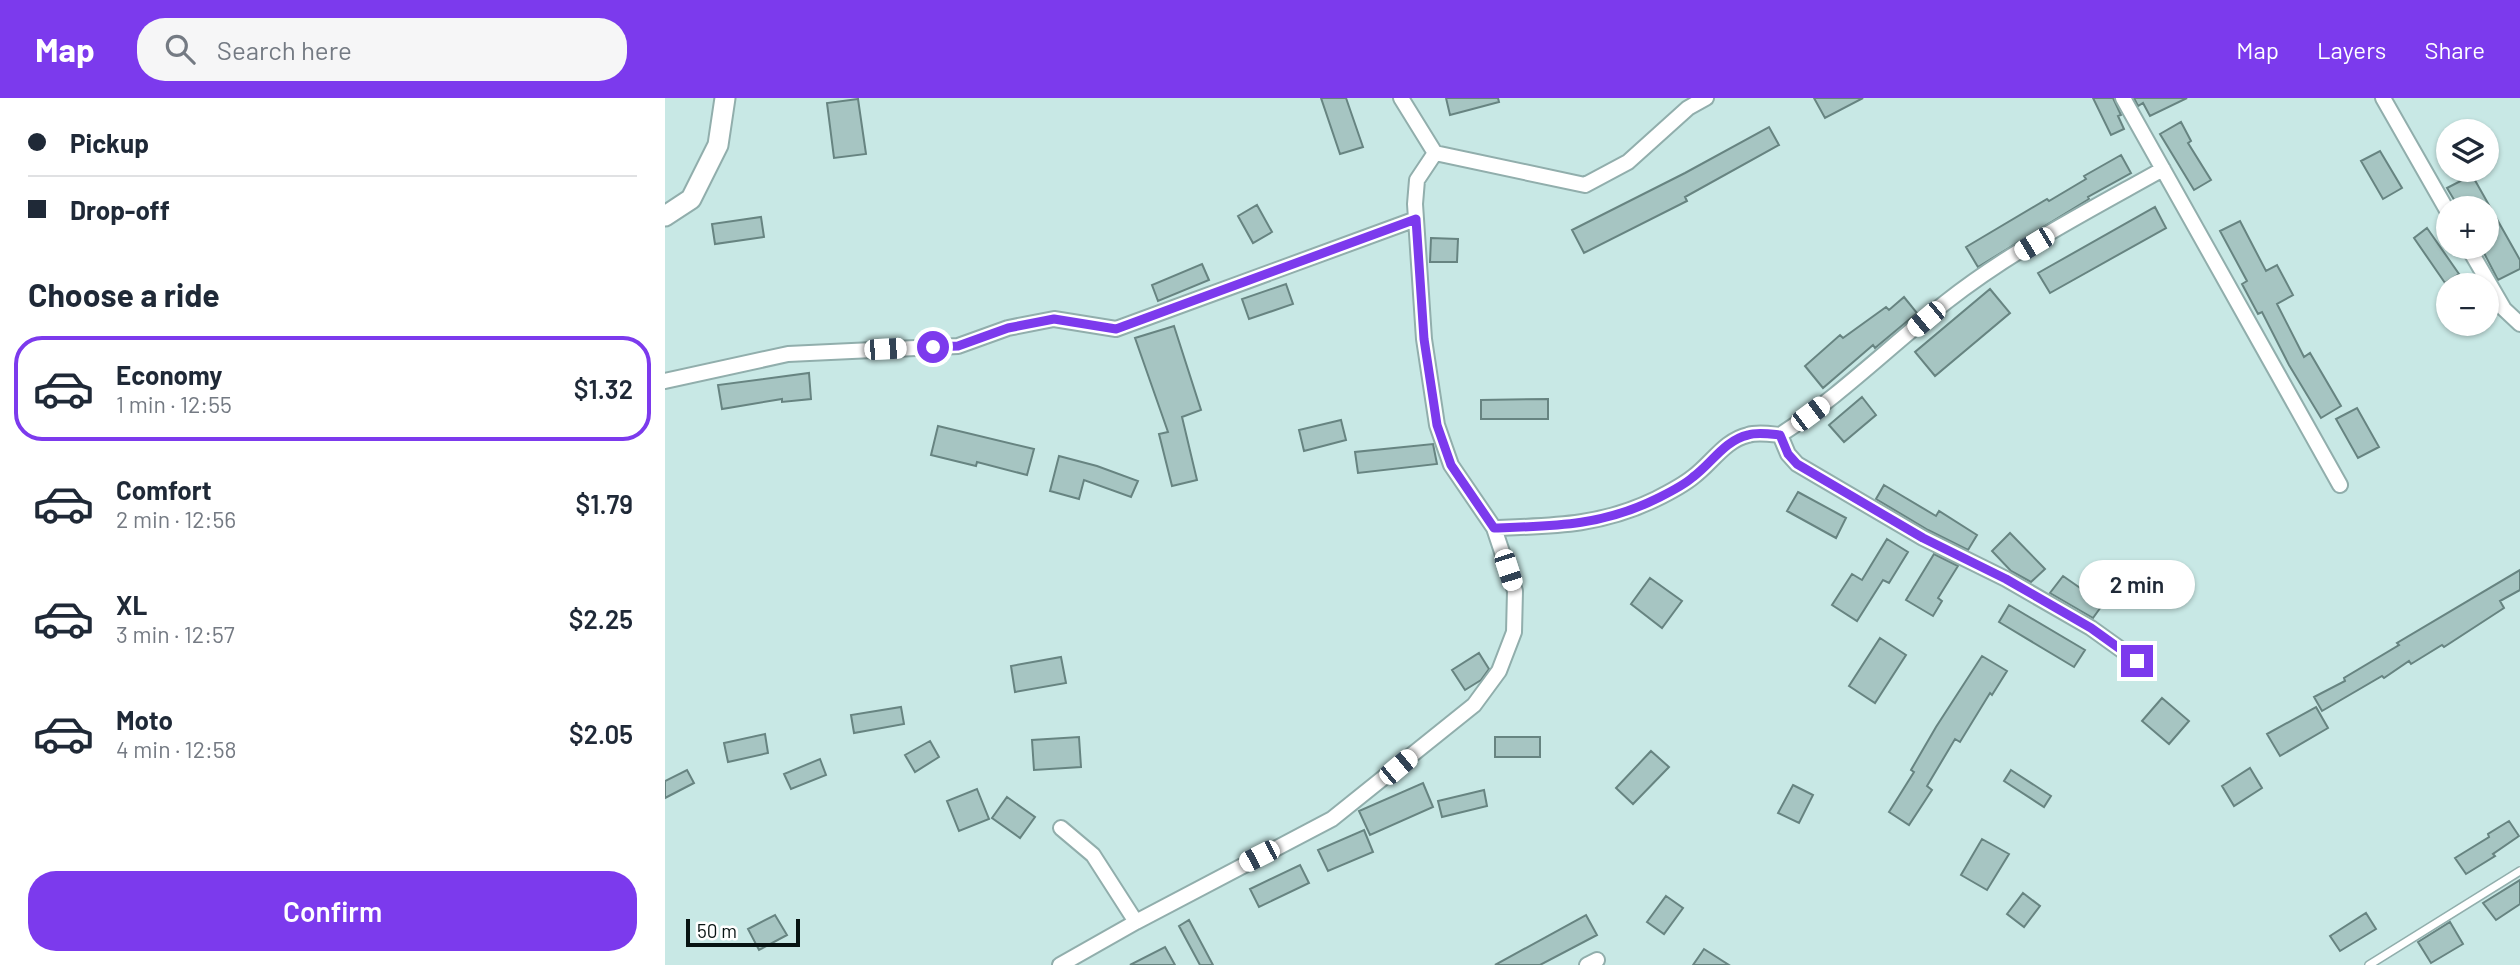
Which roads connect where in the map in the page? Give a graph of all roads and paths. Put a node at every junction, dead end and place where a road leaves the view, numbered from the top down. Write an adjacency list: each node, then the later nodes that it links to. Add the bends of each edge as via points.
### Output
1 (725, 98): 9 (main road, via 718,145 691,199)
2 (1401, 98): 6 (street)
3 (1706, 98): 6 (street, via 1688,108 1628,162 1585,185)
4 (2123, 98): 7 (street)
5 (2383, 98): 8 (street)
6 (1435, 153): 10 (street, via 1417,180)
7 (2163, 169): 14 (street, via 1989,271); 15 (street)
8 (2439, 196)
9 (665, 216)
10 (1416, 219): 13 (street, via 1116,329 1054,319 1008,328 958,346 787,354); 16 (street, via 1424,339 1437,425 1451,465)
11 (2475, 259): 12 (street, via 2504,309)
12 (2520, 324)
13 (665, 381)
14 (1780, 435): 16 (street, via 1749,434 1730,443 1693,478 1626,512 1595,521); 17 (street, via 1797,464 2091,628)
15 (2340, 485)
16 (1494, 528): 20 (street, via 1515,591 1514,632 1499,671 1474,705 1332,819)
17 (2137, 661)
18 (1061, 828): 20 (street, via 1093,855)
19 (2520, 871): 22 (lane)
20 (1136, 922): 21 (street)
21 (1060, 965)
22 (2369, 965)

